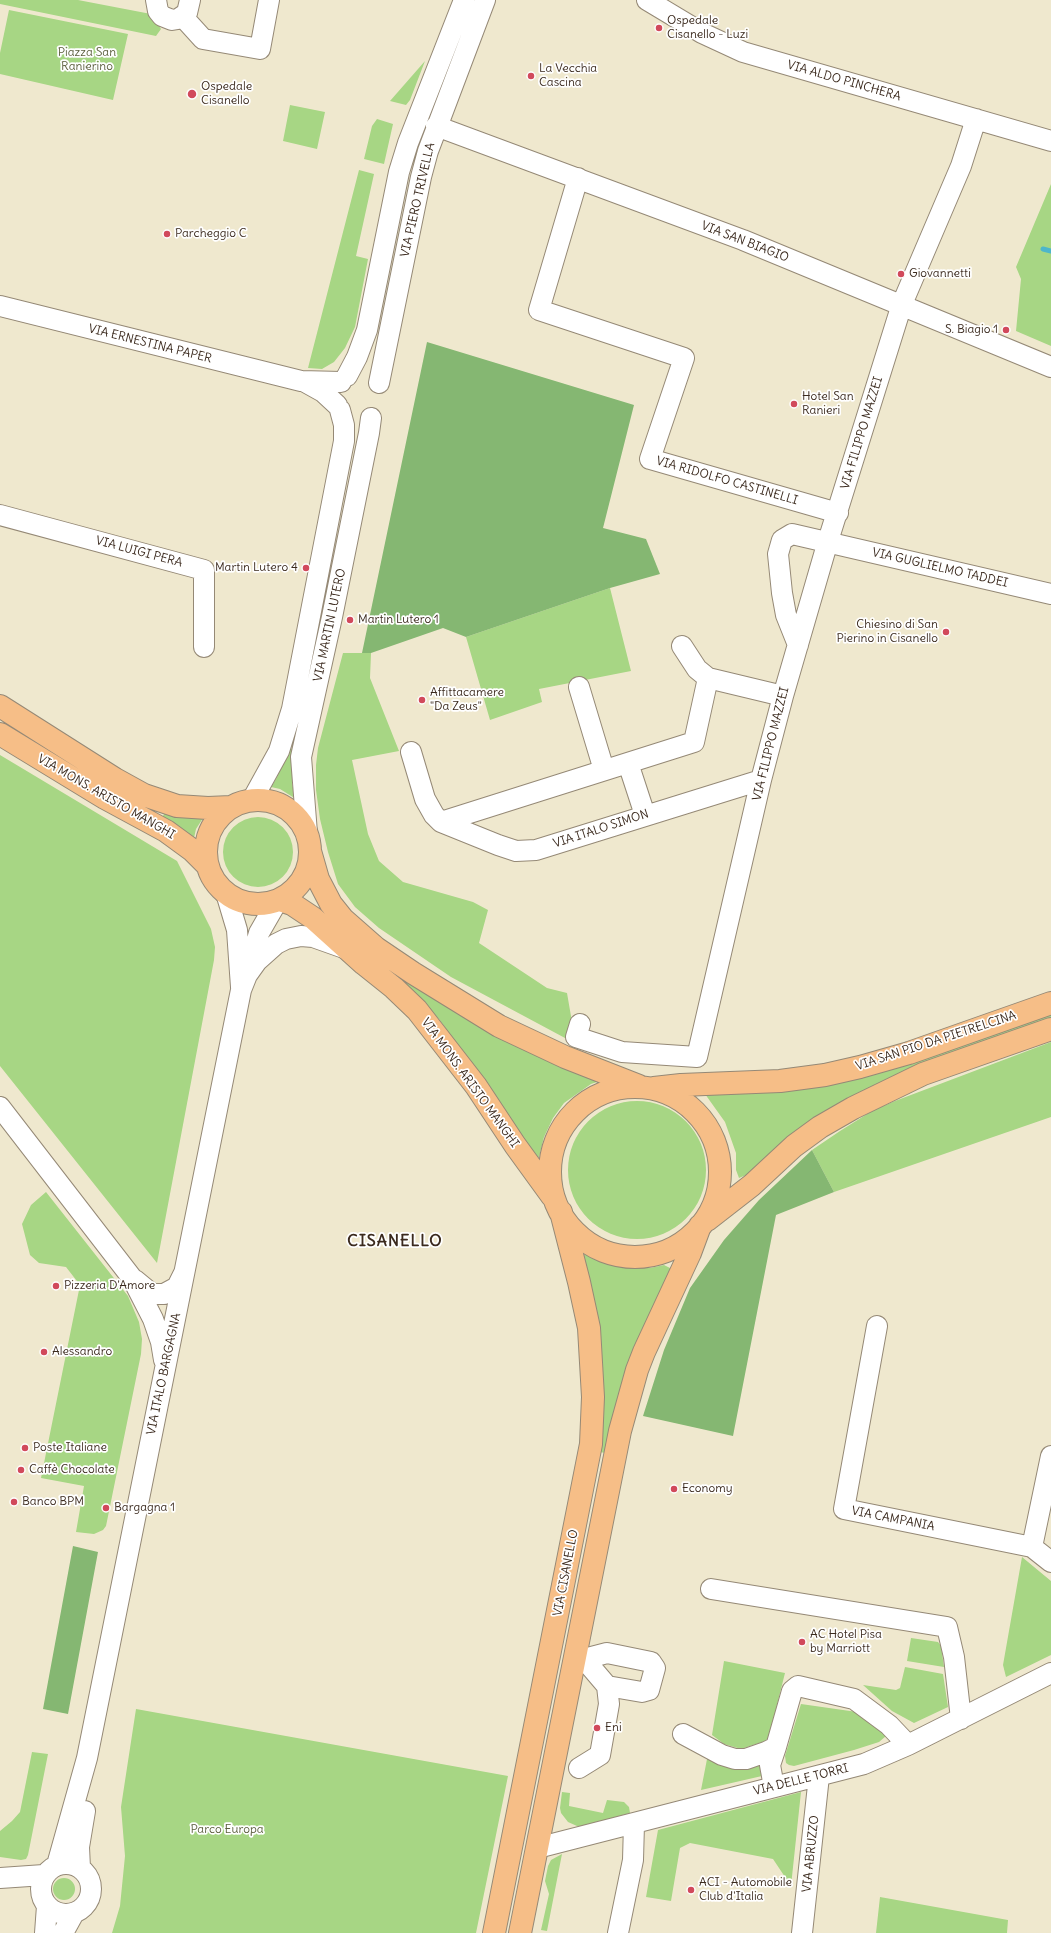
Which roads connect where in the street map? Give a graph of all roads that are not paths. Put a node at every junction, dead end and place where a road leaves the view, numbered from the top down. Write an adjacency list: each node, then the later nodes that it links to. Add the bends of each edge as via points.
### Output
1 (156, 0): 6 (street, via 158,11 162,16 172,20)
2 (269, 0): 6 (street, via 260,49 203,39)
3 (464, 0): 14 (street, VIA PIERO TRIVELLA, via 408,143 399,172 367,330 357,357)
4 (485, 0): 8 (street, VIA PIERO TRIVELLA)
5 (651, 2): 7 (street, VIA ALDO PINCHERA, via 702,33 743,52)
6 (186, 8)
7 (976, 120): 9 (street, VIA ALDO PINCHERA); 11 (street, VIA FILIPPO MAZZEI, via 961,166)
8 (436, 126): 10 (street, VIA SAN BIAGIO); 16 (street, VIA PIERO TRIVELLA, via 421,177)
9 (1051, 141)
10 (578, 178): 11 (street, VIA SAN BIAGIO, via 743,240); 19 (street, VIA RIDOLFO CASTINELLI, via 539,310 684,358 650,459)
11 (902, 304): 13 (street, VIA SAN BIAGIO); 19 (street, VIA FILIPPO MAZZEI)
12 (0, 306): 15 (street, VIA ERNESTINA PAPER)
13 (1051, 367)
14 (344, 379): 15 (street, VIA ERNESTINA PAPER); 16 (street, via 354,373 368,374); 17 (street, via 336,393)
15 (301, 381): 17 (street, VIA ERNESTINA PAPER, via 323,392)
16 (378, 383): 18 (street, via 382,389 382,402 380,409)
17 (339, 408): 18 (street, via 350,418); 35 (street, VIA MARTIN LUTERO, via 344,425 344,441 292,709 279,751)
18 (371, 418): 39 (street, VIA MARTIN LUTERO, via 370,433 301,757)
19 (838, 513): 21 (street, VIA FILIPPO MAZZEI)
20 (0, 515): 25 (street, VIA LUIGI PERA, via 204,570)
21 (828, 542): 22 (street, VIA GUGLIELMO TADDEI); 23 (street, VIA FILIPPO MAZZEI); 23 (street, VIA GUGLIELMO TADDEI, via 792,534 780,543 778,554 782,593 786,615)
22 (1051, 594)
23 (798, 645): 28 (street, VIA FILIPPO MAZZEI)
24 (682, 646): 26 (street, via 697,669)
25 (204, 647)
26 (708, 678): 28 (street); 32 (street, via 694,742)
27 (579, 686): 33 (street)
28 (783, 696): 34 (street, VIA FILIPPO MAZZEI)
29 (0, 706): 36 (main road, VIA MONS. ARISTO MANGHI, via 144,795 177,806)
30 (0, 734): 40 (main road, VIA MONS. ARISTO MANGHI, via 81,785 166,831 192,850)
31 (411, 752): 38 (street, via 425,799)
32 (628, 763): 33 (street); 37 (street)
33 (604, 770): 38 (street)
34 (761, 780): 37 (street, VIA ITALO SIMON); 46 (street, VIA FILIPPO MAZZEI, via 697,1057 622,1052 576,1037)
35 (252, 800): 36 (main road); 39 (main road, via 267,800 288,809 300,820)
36 (231, 807): 40 (main road, via 216,820 210,832 206,845)
37 (645, 815): 38 (street, VIA ITALO SIMON, via 536,850 523,851 498,846)
38 (441, 822)
39 (309, 842): 42 (main road, via 308,866 302,880 293,891); 48 (main road, via 318,879 331,904 343,919 376,948 499,1026 565,1057)
40 (208, 866): 41 (main road, via 214,881)
41 (226, 893): 42 (main road, via 248,903 260,904); 44 (street, VIA ITALO BARGAGNA, via 237,930)
42 (279, 900): 43 (main road, VIA MONS. ARISTO MANGHI, via 292,904 313,918); 44 (street, VIA ITALO BARGAGNA, via 259,933)
43 (349, 950): 44 (street, VIA ITALO BARGAGNA, via 313,937 295,936 276,944 265,953); 50 (main road, VIA MONS. ARISTO MANGHI, via 394,988 426,1021 476,1086)
44 (244, 983): 52 (street, VIA ITALO BARGAGNA)
45 (1051, 1003): 48 (main road, VIA SAN PIO DA PIETRELCINA, via 908,1053 825,1075 780,1081)
46 (580, 1024)
47 (1051, 1029): 51 (main road, VIA SAN PIO DA PIETRELCINA, via 923,1074 852,1108 794,1146 752,1186)
48 (648, 1088): 50 (main road, VIA CISANELLO, via 628,1087 609,1091 592,1099 569,1119 552,1154 550,1172); 51 (main road, via 672,1095 690,1107 706,1124 716,1146 720,1180 715,1203)
49 (0, 1107): 53 (street)
50 (559, 1207): 51 (main road, VIA MONS. ARISTO MANGHI, via 571,1227 583,1239 606,1252 623,1256 648,1256 665,1252 687,1240); 79 (main road, VIA CISANELLO, via 589,1328 593,1397 591,1444)
51 (702, 1225): 71 (main road, via 644,1352 624,1417)
52 (187, 1262): 53 (street, via 179,1284 171,1292 152,1294); 55 (street, VIA ITALO BARGAGNA)
53 (132, 1278): 55 (street, via 157,1328)
54 (877, 1326): 57 (street, VIA CAMPANIA, via 844,1509)
55 (165, 1371): 66 (street, VIA ITALO BARGAGNA)
56 (1051, 1456): 57 (street)
57 (1032, 1547): 58 (street)
58 (1051, 1562)
59 (711, 1589): 62 (street, via 947,1627 954,1657)
60 (1051, 1673): 62 (street, VIA DELLE TORRI)
61 (607, 1686): 67 (street, via 609,1704 600,1755)
62 (961, 1719): 64 (street, VIA DELLE TORRI)
63 (683, 1734): 65 (street, via 722,1755 735,1759 746,1759)
64 (908, 1745): 65 (street, via 889,1725 854,1699 798,1686 792,1691); 68 (street, VIA DELLE TORRI, via 864,1764)
65 (776, 1748): 69 (street, via 770,1765)
66 (87, 1758): 72 (street, VIA ITALO BARGAGNA, via 86,1802 79,1847); 73 (street, VIA ITALO BARGAGNA)
67 (579, 1768)
68 (819, 1776): 69 (street, VIA DELLE TORRI); 82 (street, VIA ABRUZZO)
69 (774, 1787): 70 (street, VIA DELLE TORRI)
70 (634, 1824): 71 (street, VIA DELLE TORRI); 81 (street, via 633,1860)
71 (537, 1848): 80 (main road)
72 (80, 1868): 73 (street, via 69,1864); 76 (street, via 90,1881 90,1891 84,1906)
73 (51, 1870): 74 (street); 75 (street, via 40,1887)
74 (3, 1878): 75 (street)
75 (45, 1903): 76 (street, via 61,1914); 77 (street)
76 (74, 1913): 78 (street)
77 (45, 1933)
78 (63, 1933)
79 (494, 1933)
80 (520, 1933)
81 (618, 1933)
82 (802, 1933)

